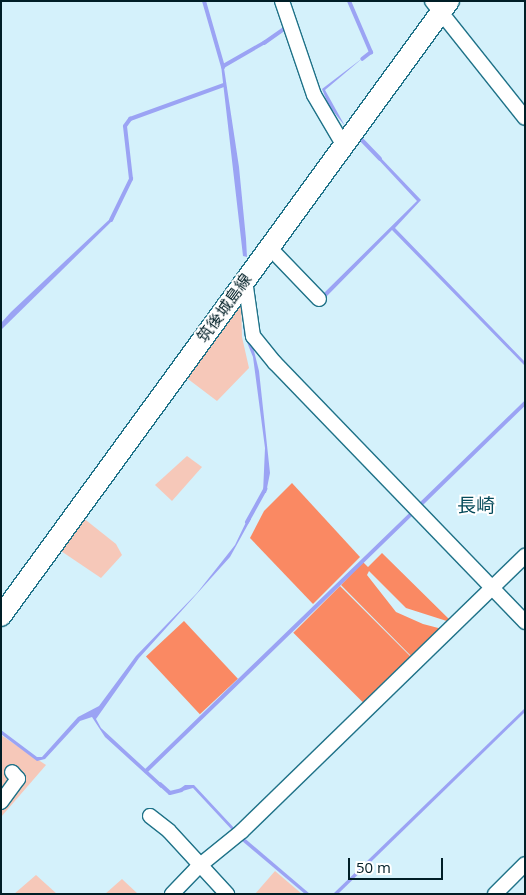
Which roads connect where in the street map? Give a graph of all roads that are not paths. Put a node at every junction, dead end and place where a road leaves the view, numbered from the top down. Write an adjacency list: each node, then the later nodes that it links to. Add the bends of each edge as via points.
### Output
1 (282, 1): 4 (street, via 314,95)
2 (440, 6): 3 (street); 4 (main road, 筑後城島線)
3 (525, 118)
4 (344, 146): 5 (main road, 筑後城島線)
5 (269, 247): 6 (main road, 筑後城島線); 7 (street)
6 (245, 280): 9 (street, via 253,336 339,432); 10 (main road, 筑後城島線)
7 (319, 299)
8 (525, 556): 9 (street)
9 (492, 588): 11 (street); 16 (street, via 242,831)
10 (1, 616)
11 (525, 622)
12 (12, 772): 13 (street, via 18,780)
13 (1, 802)
14 (150, 816): 16 (street, via 169,831)
15 (525, 864): 19 (street)
16 (198, 866): 17 (street); 18 (street)
17 (172, 894)
18 (227, 894)
19 (495, 894)

